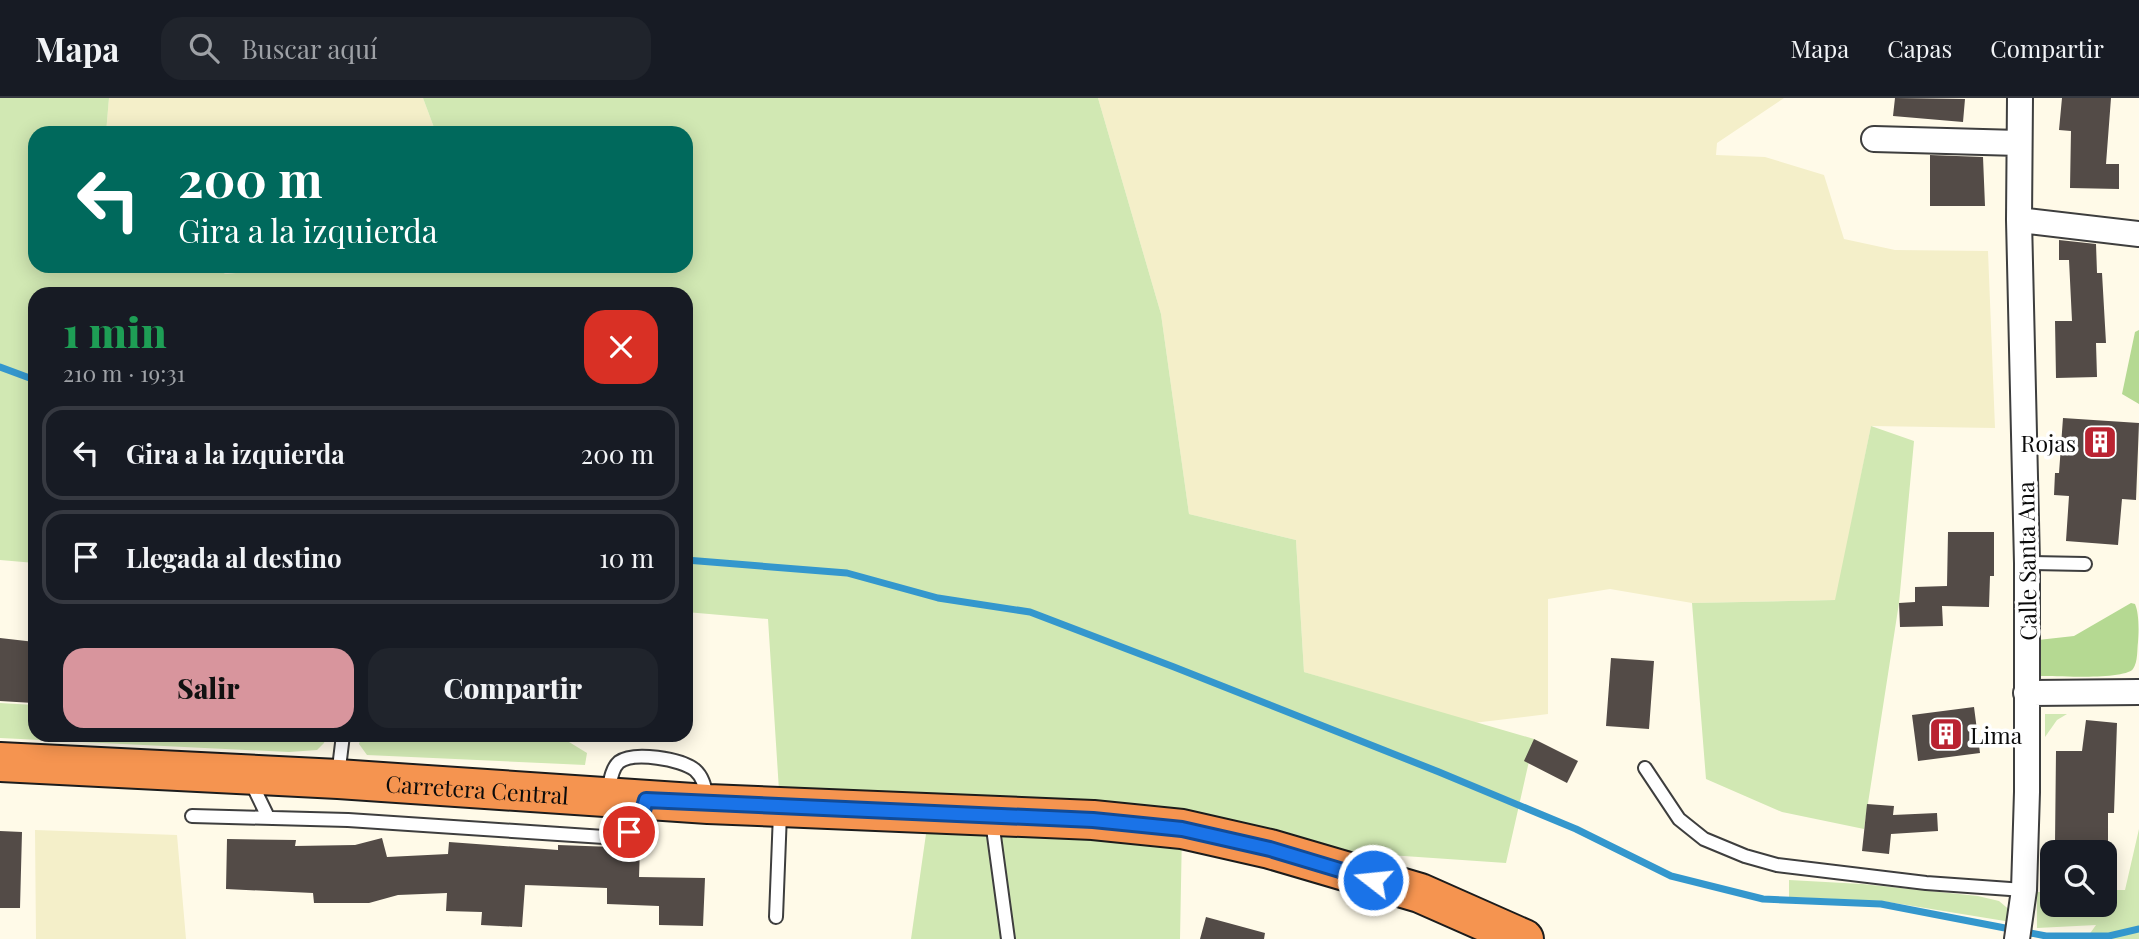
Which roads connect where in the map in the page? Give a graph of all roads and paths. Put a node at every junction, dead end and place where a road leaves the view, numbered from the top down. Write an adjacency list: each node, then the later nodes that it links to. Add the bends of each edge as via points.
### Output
1 (2020, 98): 3 (street, Calle Santa Ana)
2 (1874, 139): 3 (street)
3 (2019, 143): 4 (street, Calle Santa Ana)
4 (2019, 220): 5 (street); 6 (street, Calle Santa Ana)
5 (2139, 234)
6 (2027, 563): 7 (lane); 9 (street, Calle Santa Ana)
7 (2085, 564)
8 (2139, 692): 9 (street)
9 (2026, 693): 22 (street, Calle Santa Ana)
10 (342, 742): 14 (lane)
11 (0, 762): 13 (highway, Carretera Central)
12 (1645, 768): 22 (lane, via 1679,820 1704,839 1745,856)
13 (248, 775): 14 (highway, Carretera Central); 20 (lane)
14 (338, 779): 15 (highway, Carretera Central)
15 (608, 797): 16 (highway, Carretera Central); 17 (lane, via 611,775 620,761 652,757 693,769 703,780)
16 (646, 800): 17 (highway, Carretera Central); 20 (lane, via 639,825 604,837)
17 (708, 804): 18 (highway, Carretera Central)
18 (780, 806): 21 (highway, Carretera Central); 23 (lane)
19 (192, 816): 20 (lane)
20 (268, 817)
21 (992, 817): 24 (lane); 25 (highway, Carretera Central, via 1182,829 1270,849 1420,893)
22 (2023, 898): 26 (street, Calle Santa Ana)
23 (776, 917)
24 (1008, 939)
25 (1524, 939)
26 (2017, 939)

